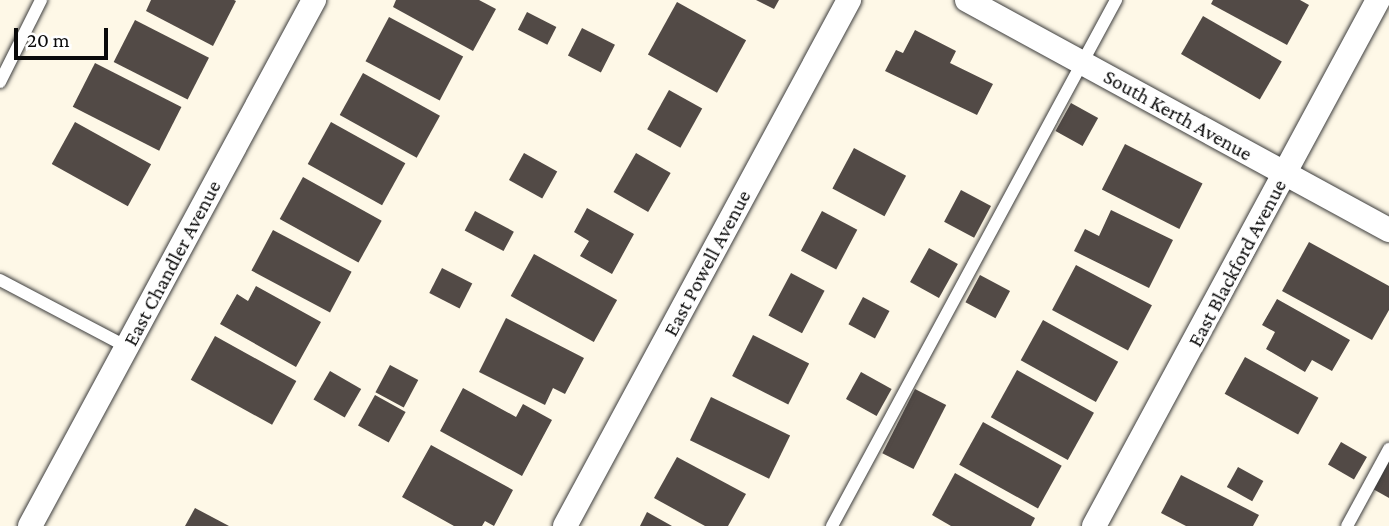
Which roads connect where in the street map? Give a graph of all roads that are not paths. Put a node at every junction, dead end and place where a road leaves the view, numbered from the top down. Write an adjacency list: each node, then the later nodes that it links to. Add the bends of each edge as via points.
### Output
1 (41, 0): 8 (lane)
2 (314, 0): 12 (street, East Chandler Avenue)
3 (849, 0): 15 (street, East Powell Avenue)
4 (967, 0): 7 (street, South Kerth Avenue)
5 (1116, 0): 7 (lane)
6 (1378, 0): 9 (street, East Blackford Avenue)
7 (1082, 63): 9 (street, South Kerth Avenue); 16 (lane)
8 (0, 82)
9 (1285, 174): 10 (street, South Kerth Avenue); 17 (street, East Blackford Avenue)
10 (1389, 230)
11 (0, 280): 12 (lane)
12 (127, 347): 14 (street, East Chandler Avenue)
13 (1389, 449): 18 (lane)
14 (30, 526)
15 (565, 526)
16 (832, 526)
17 (1094, 526)
18 (1347, 526)

